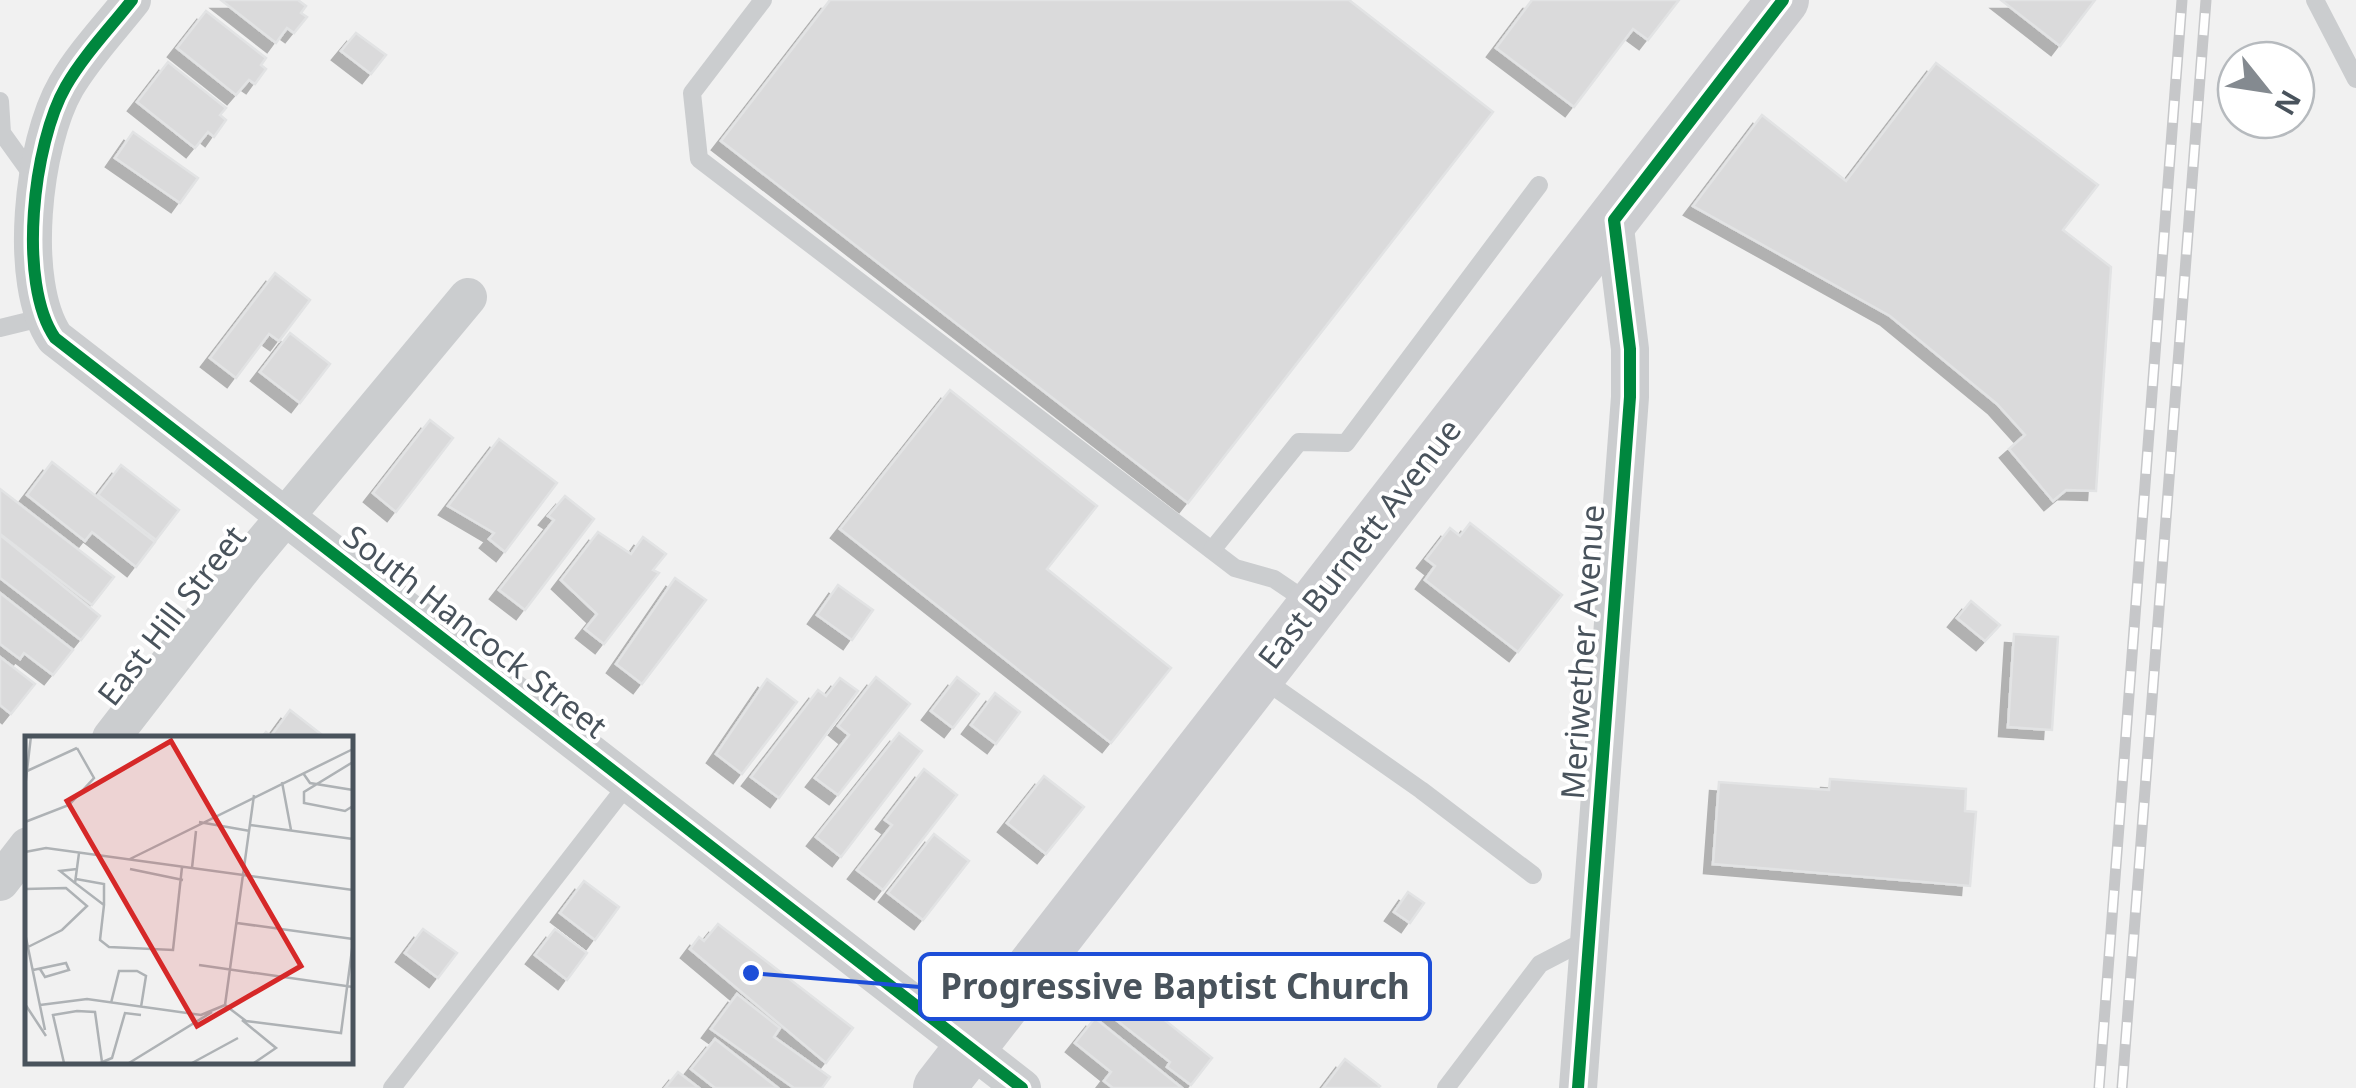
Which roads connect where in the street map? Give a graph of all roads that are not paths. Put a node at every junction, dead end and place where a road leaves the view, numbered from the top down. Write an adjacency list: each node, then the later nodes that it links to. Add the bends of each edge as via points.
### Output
1 (132, 0): 7 (street, via 67,84 46,127)
2 (763, 0): 14 (lane, via 692,92 699,159)
3 (1783, 0): 9 (street, East Burnett Avenue)
4 (2314, 0): 5 (lane)
5 (2356, 80)
6 (0, 100): 7 (lane, via 2,133)
7 (38, 183): 11 (street, via 35,288)
8 (1539, 185): 14 (lane, via 1346,444 1299,442)
9 (1614, 220): 15 (street, East Burnett Avenue); 22 (street, Meriwether Avenue, via 1630,397)
10 (468, 297): 13 (street, East Hill Street)
11 (41, 318): 12 (lane); 13 (street, South Hancock Street, via 54,338)
12 (0, 328)
13 (285, 520): 17 (street, East Hill Street); 18 (street, South Hancock Street)
14 (1212, 550): 15 (lane, via 1234,568 1274,579)
15 (1312, 605): 16 (street, East Burnett Avenue)
16 (1258, 676): 20 (lane); 23 (street, East Burnett Avenue)
17 (113, 736)
18 (627, 785): 23 (street, South Hancock Street); 24 (lane)
19 (25, 850): 21 (street)
20 (1533, 875)
21 (0, 882)
22 (1590, 938): 26 (lane, via 1540,964); 27 (street, Meriwether Avenue)
23 (954, 1068): 25 (street, South Hancock Street)
24 (392, 1088)
25 (1022, 1088)
26 (1446, 1088)
27 (1578, 1088)

